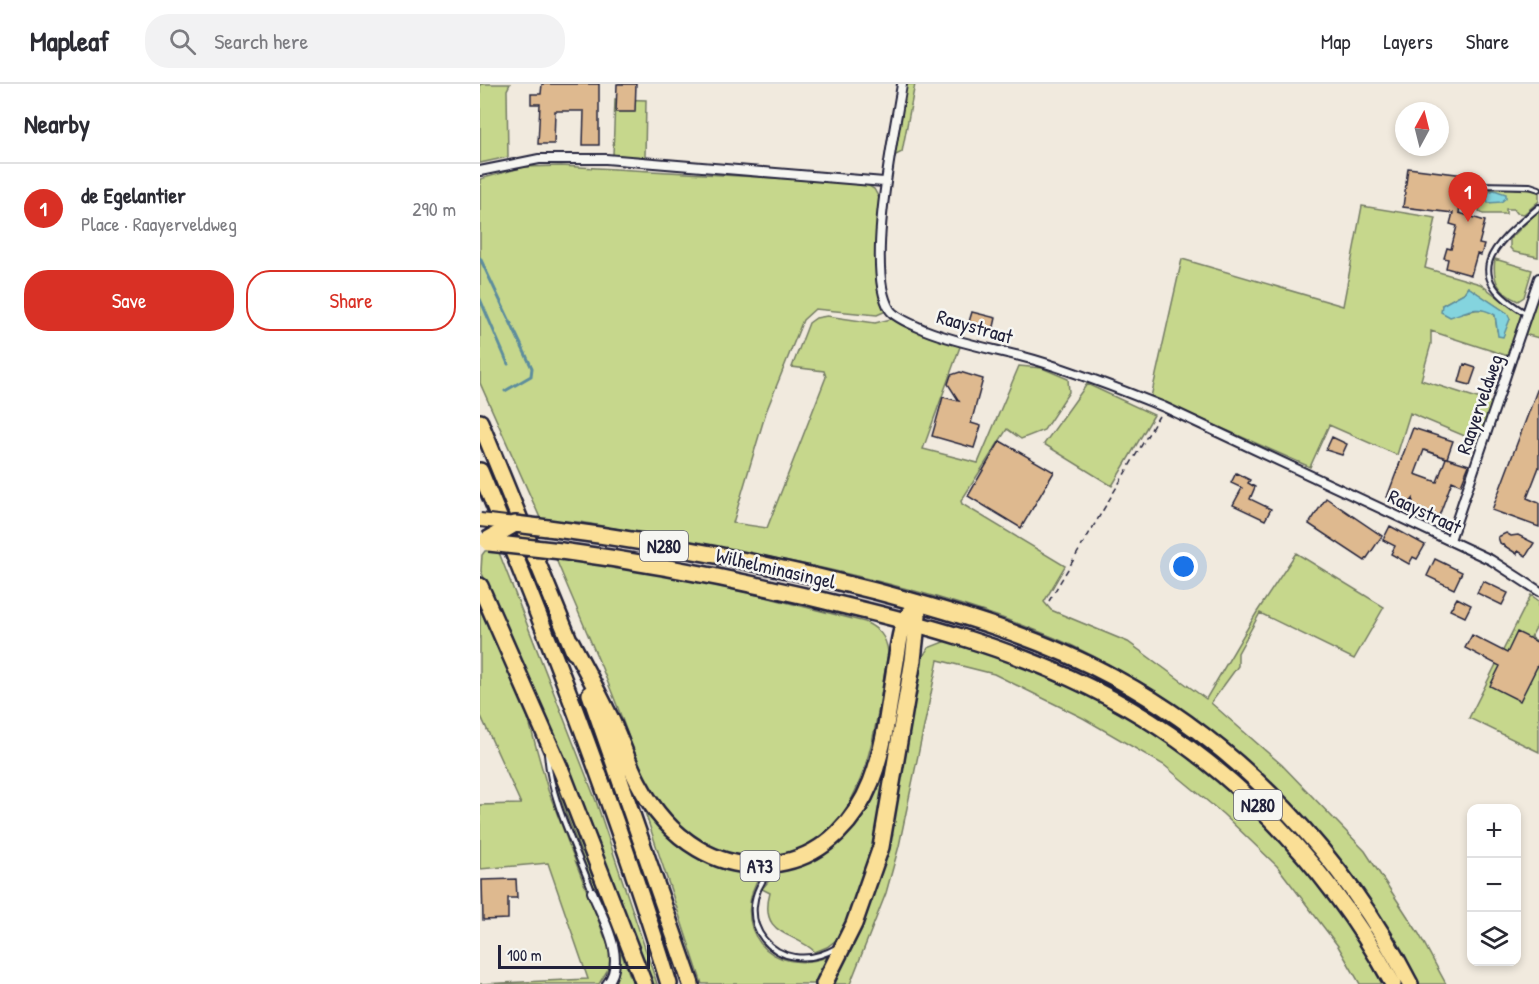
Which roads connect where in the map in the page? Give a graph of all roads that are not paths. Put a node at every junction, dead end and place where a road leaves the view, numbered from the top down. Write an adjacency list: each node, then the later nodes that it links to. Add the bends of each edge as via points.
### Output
1 (902, 84): 3 (street)
2 (480, 171): 3 (street, via 539,159 606,159)
3 (884, 182): 13 (street, Raaystraat, via 881,260 884,298 891,312 926,330 1109,384)
4 (1539, 189): 5 (lane, via 1479,185)
5 (1474, 206)
6 (1539, 207): 8 (lane, via 1520,223 1488,262 1488,279 1494,291)
7 (1539, 278): 8 (street, Raayerveldweg)
8 (1527, 314): 13 (street, Raayerveldweg)
9 (480, 422): 19 (highway, A73)
10 (480, 471): 26 (highway, via 598,773)
11 (480, 520): 12 (main road, Wilhelminasingel / N280, bridge)
12 (515, 524): 14 (highway, bridge); 17 (highway, Wilhelminasingel / N280, bridge, via 764,564)
13 (1450, 540): 16 (street, Raaystraat, via 1491,560)
14 (484, 543): 18 (highway, Wilhelminasingel / N280, bridge, via 717,576)
15 (480, 586): 20 (highway)
16 (1539, 591)
17 (917, 602): 18 (highway, A73); 30 (highway, N280, via 1064,652 1117,678 1200,735 1272,797 1328,857 1371,915)
18 (912, 622): 21 (highway, A73, via 881,746 862,800 848,823 828,842 801,857); 23 (highway, A73, via 886,826); 29 (highway, N280, via 1072,679 1132,710 1211,764 1262,809 1315,867 1356,923)
19 (571, 642): 21 (highway, A73, via 638,781 666,824 693,847 715,858 748,865); 27 (highway, A73)
20 (545, 732): 22 (lane, via 548,770); 25 (highway)
21 (777, 864): 23 (lane, via 759,885 754,899 755,922 765,942 780,953 801,959 824,955)
22 (592, 892): 24 (street, via 614,950 616,967)
23 (846, 941): 28 (highway, A73)
24 (607, 984)
25 (644, 984)
26 (669, 984)
27 (691, 984)
28 (824, 984)
29 (1393, 984)
30 (1410, 984)

